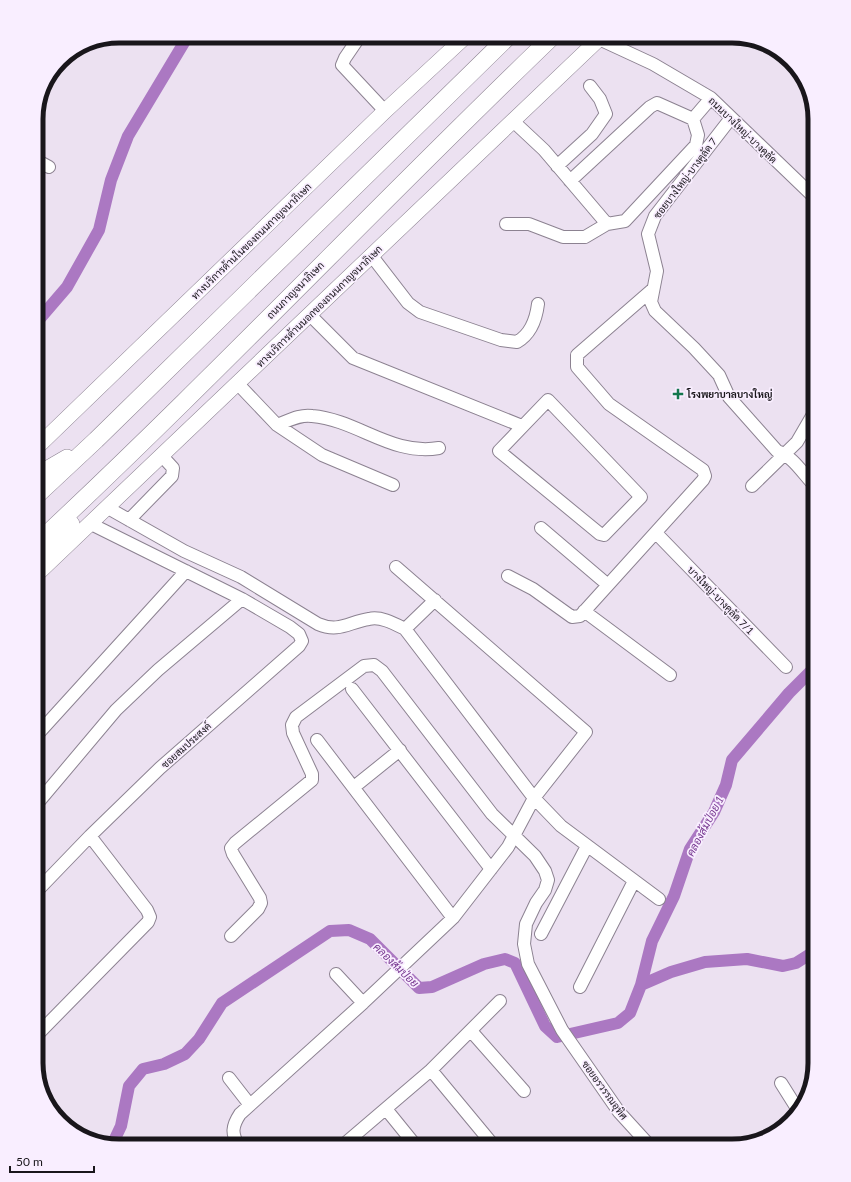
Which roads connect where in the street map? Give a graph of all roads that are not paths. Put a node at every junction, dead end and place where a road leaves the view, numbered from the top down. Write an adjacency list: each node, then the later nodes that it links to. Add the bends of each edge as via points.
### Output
1 (355, 43): 9 (street, via 342,65)
2 (458, 43): 9 (main road, ทางบริการด้านในของถนนกาญจนาภิเษก)
3 (502, 43): 30 (highway)
4 (546, 43): 35 (highway, ถนนกาญจนาภิเษก, via 461,124)
5 (596, 43): 12 (main road, ทางบริการด้านนอกของถนนกาญจนาภิเษก)
6 (611, 43): 8 (street, ถนนบางใหญ่-บางคูลัด)
7 (590, 86): 14 (street, via 600,98 606,114 592,134)
8 (711, 98): 10 (street, ถนนบางใหญ่-บางคูลัด); 11 (street)
9 (385, 111): 31 (main road, ทางบริการด้านในของถนนกาญจนาภิเษก)
10 (731, 118): 17 (street, ถนนบางใหญ่-บางคูลัด); 19 (street, ซอยบางใหญ่-บางคูลัด 7)
11 (693, 119): 16 (street, via 657,103); 18 (street, via 698,135 696,145)
12 (513, 120): 14 (street); 22 (main road, ทางบริการด้านนอกของถนนกาญจนาภิเษก)
13 (43, 164): 15 (street)
14 (557, 166): 16 (street)
15 (49, 167)
16 (570, 181): 21 (street)
17 (808, 191)
18 (642, 202): 19 (street); 21 (street, via 625,221)
19 (658, 212): 23 (street, ซอยบางใหญ่-บางคูลัด 7, via 648,234 657,271)
20 (506, 224): 21 (street, via 529,224 563,237 585,237)
21 (607, 224)
22 (371, 255): 24 (street, via 408,303 420,312 505,342 517,342 526,336 534,323); 25 (main road, ทางบริการด้านนอกของถนนกาญจนาภิเษก)
23 (653, 289): 33 (street, ซอยบางใหญ่-บางคูลัด 7, via 651,302 655,311 719,375 731,400 777,451); 45 (street, via 577,355 577,367 609,404 703,470 704,480)
24 (538, 304)
25 (310, 315): 26 (main road, ทางบริการด้านนอกของถนนกาญจนาภิเษก); 29 (street, via 353,358)
26 (238, 384): 27 (street); 34 (main road, ทางบริการด้านนอกของถนนกาญจนาภิเษก)
27 (277, 425): 32 (street, via 298,416 312,415 332,420 404,448); 38 (street, via 322,455)
28 (808, 425): 33 (street)
29 (522, 426): 29 (street, via 546,401 550,401 640,494 640,498 608,533 600,534 499,451)
30 (96, 440): 36 (highway); 40 (highway)
31 (43, 441)
32 (439, 448)
33 (785, 454): 37 (street, ซอยบางใหญ่-บางคูลัด 7); 39 (street)
34 (162, 456): 41 (main road, ทางบริการด้านนอกของถนนกาญจนาภิเษก); 42 (street, via 173,468 172,476)
35 (117, 468): 46 (highway, ถนนกาญจนาภิเษก); 47 (highway)
36 (43, 472)
37 (808, 479)
38 (393, 485)
39 (752, 486)
40 (43, 489)
41 (108, 508): 42 (street); 43 (main road, ทางบริการด้านนอกของถนนกาญจนาภิเษก)
42 (128, 520): 56 (street, via 184,551 241,577 318,624 329,628 341,627 371,618 387,621)
43 (91, 524): 49 (main road, ทางบริการด้านนอกของถนนกาญจนาภิเษก); 50 (street, ซอยสมประสงค์)
44 (541, 528): 52 (street)
45 (656, 533): 52 (street); 57 (street, บางใหญ่-บางคูลัด 7/1)
46 (43, 537)
47 (43, 557)
48 (396, 567): 54 (street)
49 (43, 569)
50 (186, 571): 53 (street, ซอยสมประสงค์); 60 (street)
51 (508, 576): 55 (street, via 533,589 572,616 580,616)
52 (608, 585): 55 (street)
53 (242, 599): 64 (street, via 158,670 116,710); 66 (street, ซอยสมประสงค์, via 299,634 302,641 299,646 160,768)
54 (435, 600): 56 (street); 65 (street, via 586,732)
55 (584, 611): 58 (street)
56 (405, 629): 65 (street)
57 (786, 667)
58 (670, 675)
59 (352, 689): 62 (street)
60 (43, 728)
61 (317, 740): 63 (street)
62 (400, 750): 63 (street); 69 (street)
63 (354, 787): 73 (street)
64 (43, 797)
65 (534, 798): 67 (street); 68 (street)
66 (90, 836): 71 (street); 80 (street, via 150,917 148,922)
67 (514, 836): 69 (street); 75 (street, via 492,814 382,671 374,665 364,666 296,717 292,725 293,733 312,774 312,780 234,843 233,854 261,903); 93 (street, ซอยอรวรรณอุทิศ, via 535,856 548,880 526,924 524,944 528,964 562,1030 619,1112)
68 (587, 846): 70 (street); 74 (street)
69 (491, 870): 73 (street)
70 (634, 881): 72 (street); 77 (street)
71 (43, 885)
72 (659, 899)
73 (453, 918): 79 (street)
74 (541, 934)
75 (231, 936)
76 (336, 974): 79 (street)
77 (580, 987)
78 (500, 1001): 81 (street)
79 (363, 1004): 86 (street)
80 (43, 1029)
81 (471, 1031): 82 (street); 85 (street)
82 (431, 1070): 88 (street); 92 (street)
83 (229, 1078): 86 (street)
84 (781, 1083): 87 (street)
85 (524, 1091)
86 (250, 1105): 89 (street, via 234,1124)
87 (795, 1105)
88 (386, 1109): 90 (street); 91 (street)
89 (236, 1139)
90 (350, 1139)
91 (410, 1139)
92 (488, 1139)
93 (644, 1139)

